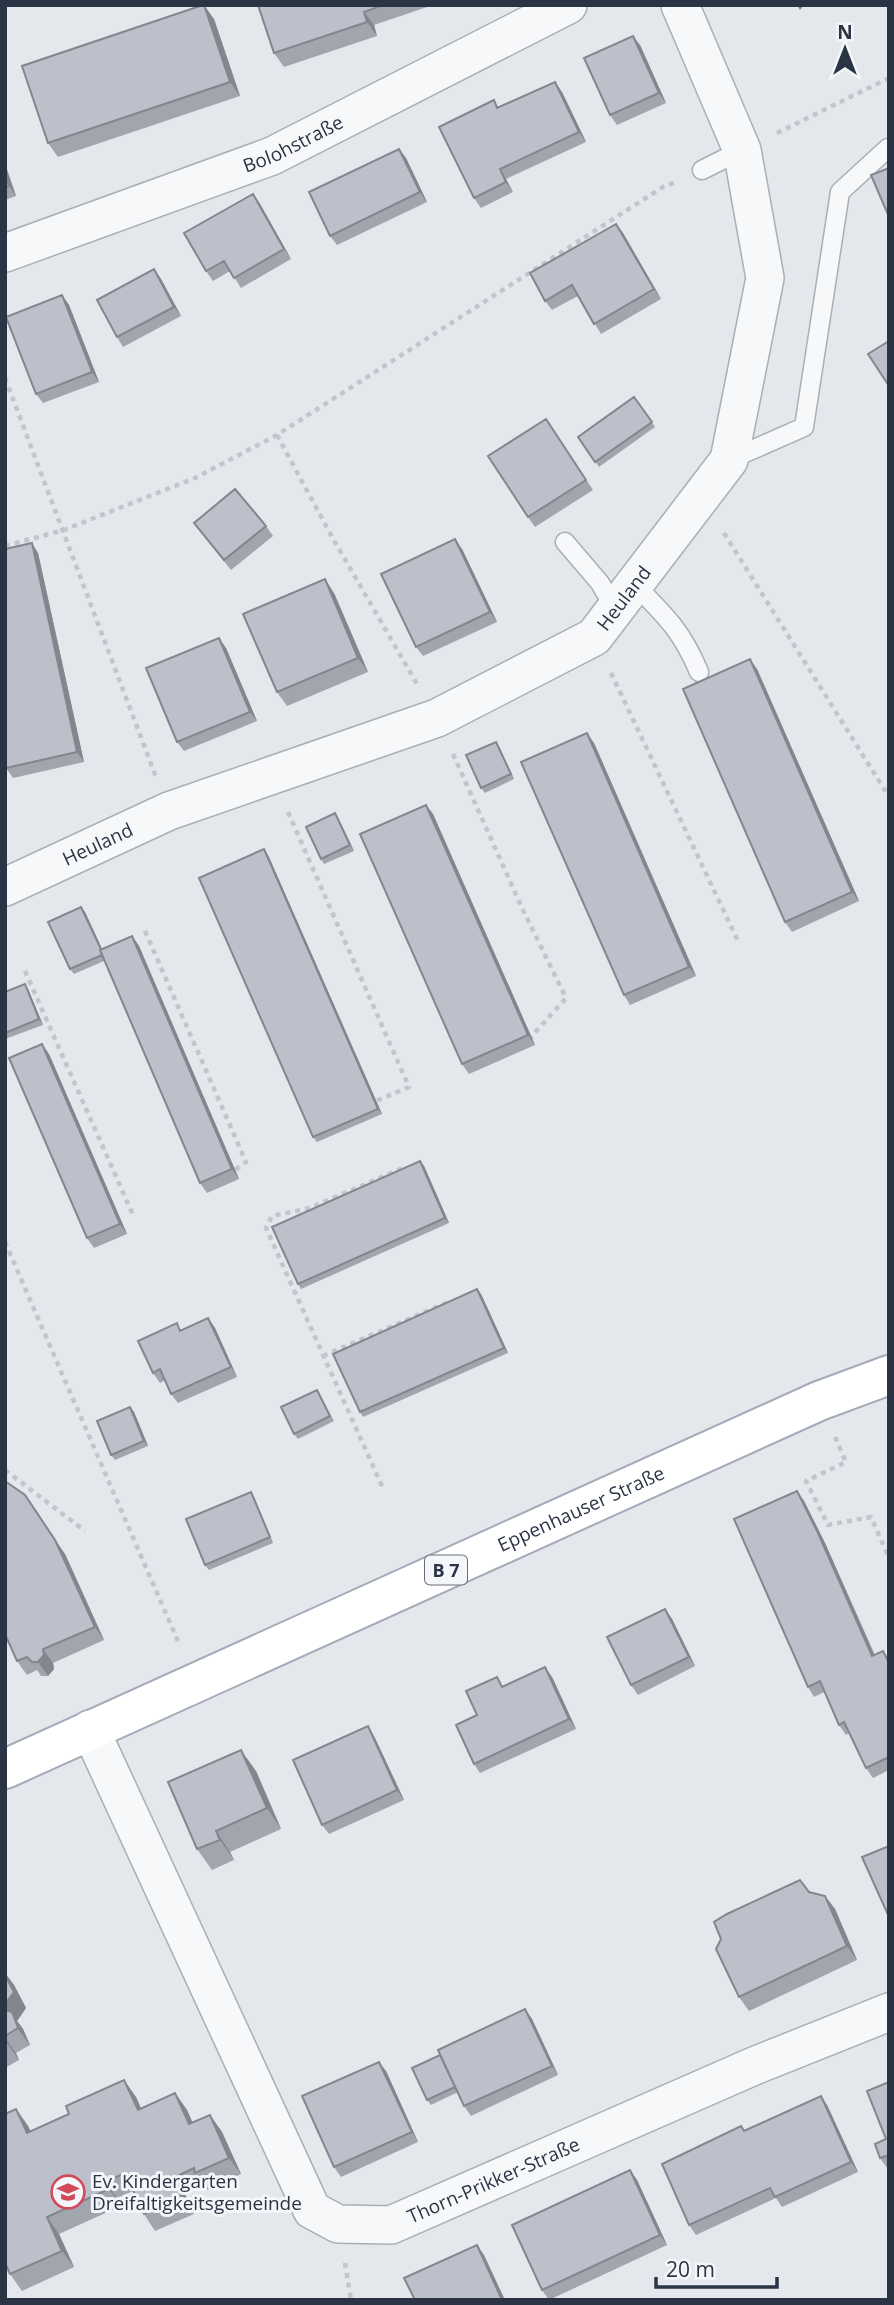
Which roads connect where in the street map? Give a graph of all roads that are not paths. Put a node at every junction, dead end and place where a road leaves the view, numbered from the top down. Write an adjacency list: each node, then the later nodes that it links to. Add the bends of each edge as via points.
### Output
1 (568, 5): 6 (street, Bolohstraße, via 272,156)
2 (680, 5): 4 (street, Heuland)
3 (888, 148): 7 (lane, via 840,192 804,427)
4 (741, 150): 5 (lane); 7 (street, Heuland, via 765,278)
5 (702, 170)
6 (5, 253)
7 (729, 460): 9 (street, Heuland)
8 (565, 542): 9 (lane, via 600,583)
9 (614, 610): 10 (lane, via 669,618 689,647); 11 (street, Heuland, via 437,718 169,811)
10 (699, 673)
11 (5, 887)
12 (889, 1375): 13 (main road, Eppenhauser Straße / B 7, via 820,1401)
13 (90, 1729): 14 (main road, Eppenhauser Straße / B 7); 15 (street, Thorn-Prikker-Straße, via 312,2210 338,2224 391,2225)
14 (5, 1769)
15 (889, 2012)

